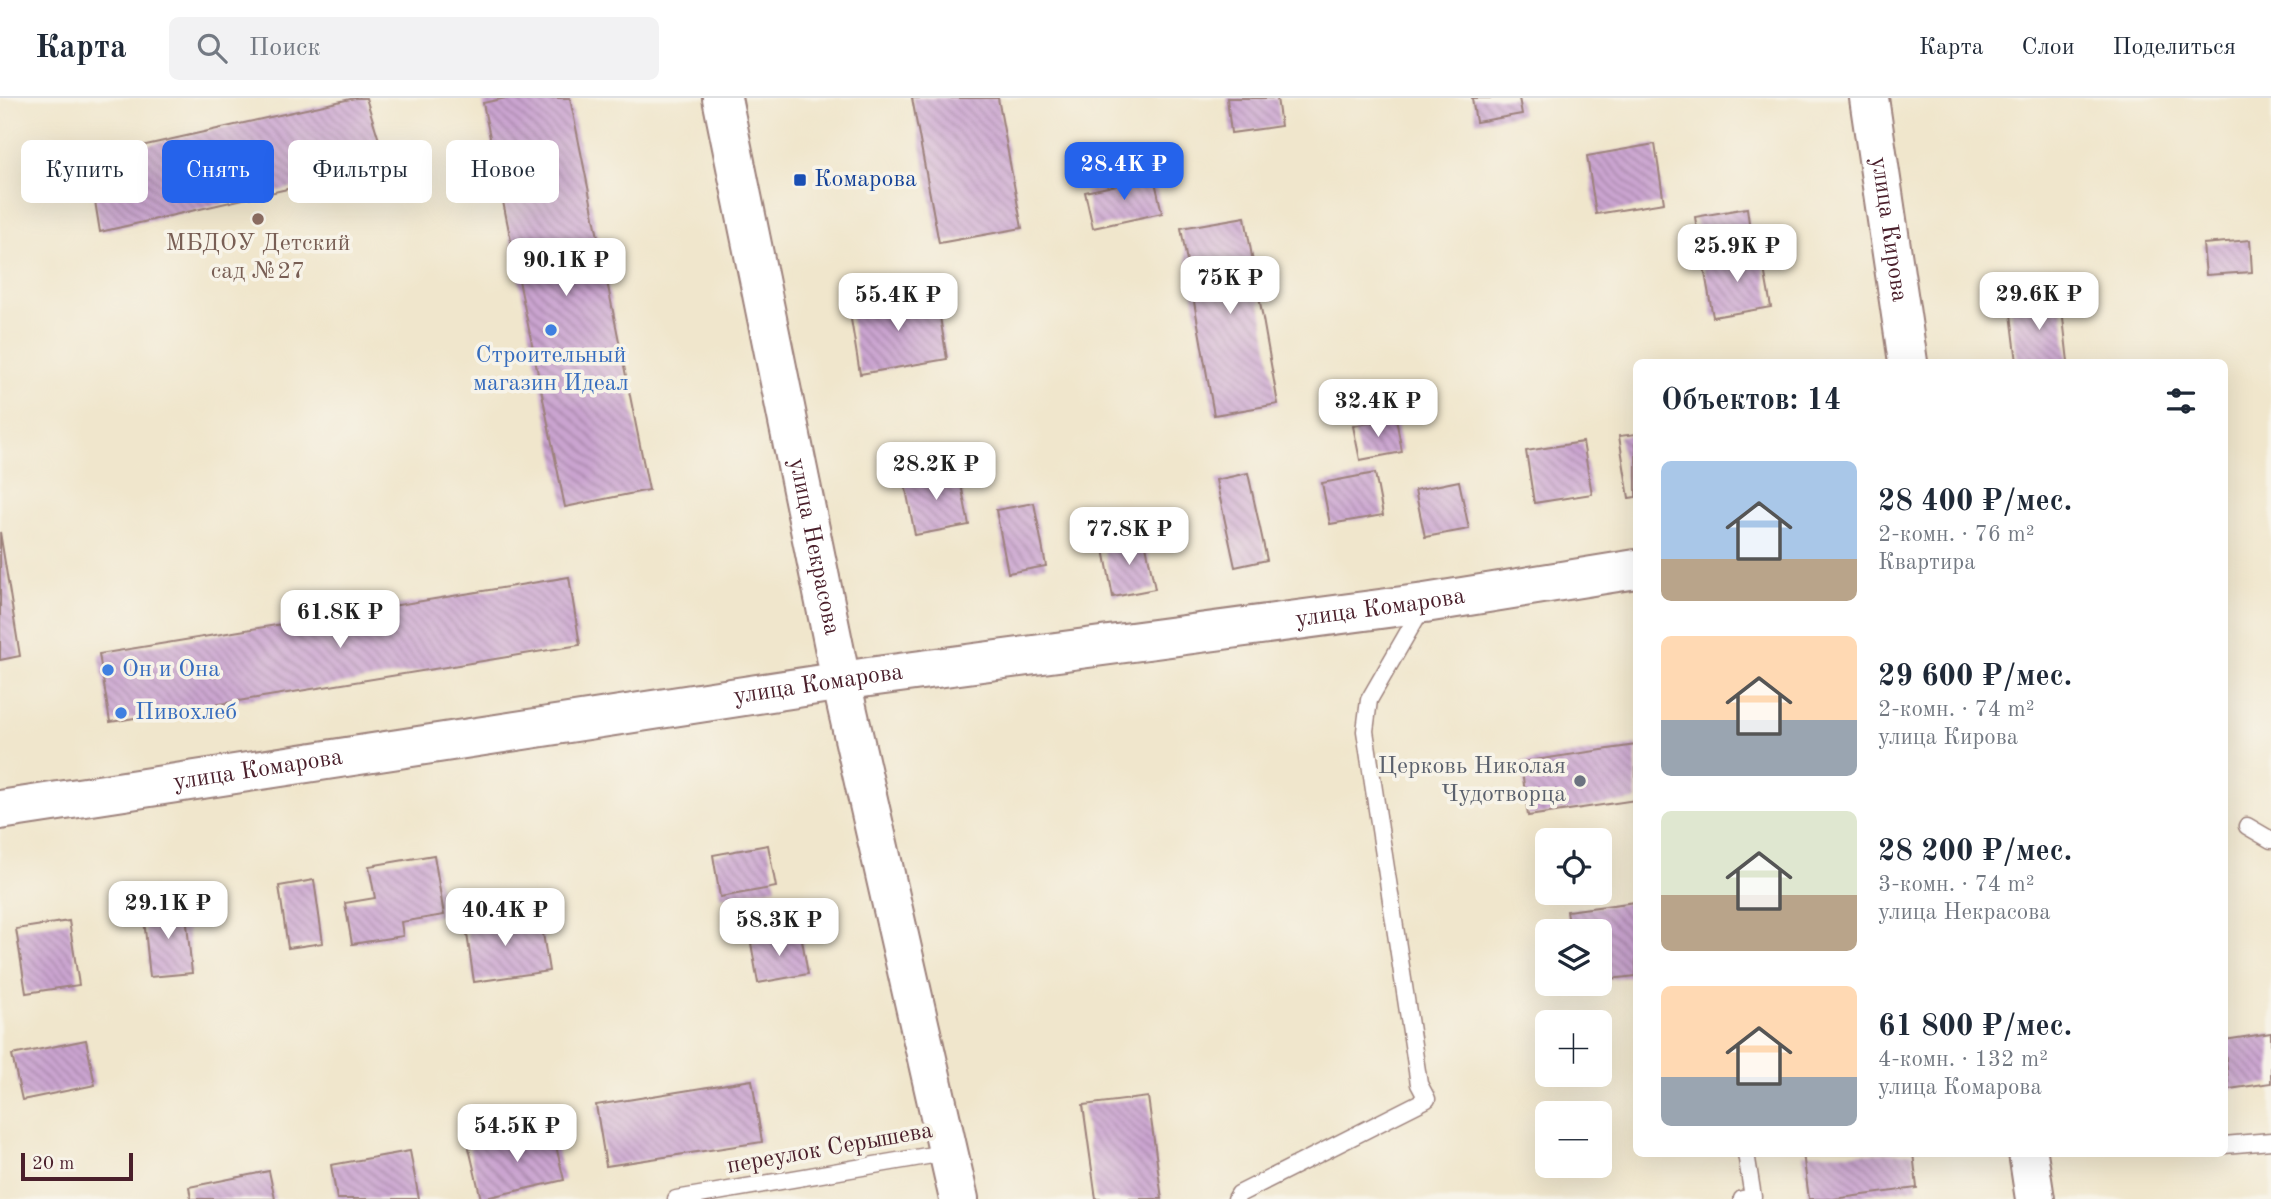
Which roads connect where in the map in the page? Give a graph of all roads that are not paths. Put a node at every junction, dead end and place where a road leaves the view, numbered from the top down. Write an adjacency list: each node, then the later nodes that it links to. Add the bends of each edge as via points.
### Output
1 (722, 98): 6 (main road, улица Некрасова)
2 (1868, 98): 3 (main road, улица Кирова)
3 (1908, 359)
4 (1633, 569): 5 (main road, улица Комарова)
5 (1424, 603): 6 (main road, улица Комарова); 18 (lane, via 1369,699 1365,731 1419,1084 1427,1099)
6 (841, 681): 7 (main road, улица Комарова); 12 (main road, улица Некрасова)
7 (0, 810)
8 (2247, 826): 9 (lane)
9 (2271, 840)
10 (2271, 1141): 11 (lane)
11 (2228, 1145)
12 (950, 1152): 16 (lane, переулок Серышева); 17 (main road, улица Некрасова)
13 (1746, 1157): 15 (lane)
14 (2029, 1157): 19 (main road)
15 (1750, 1198)
16 (676, 1199)
17 (959, 1199)
18 (1236, 1199)
19 (2035, 1199)

